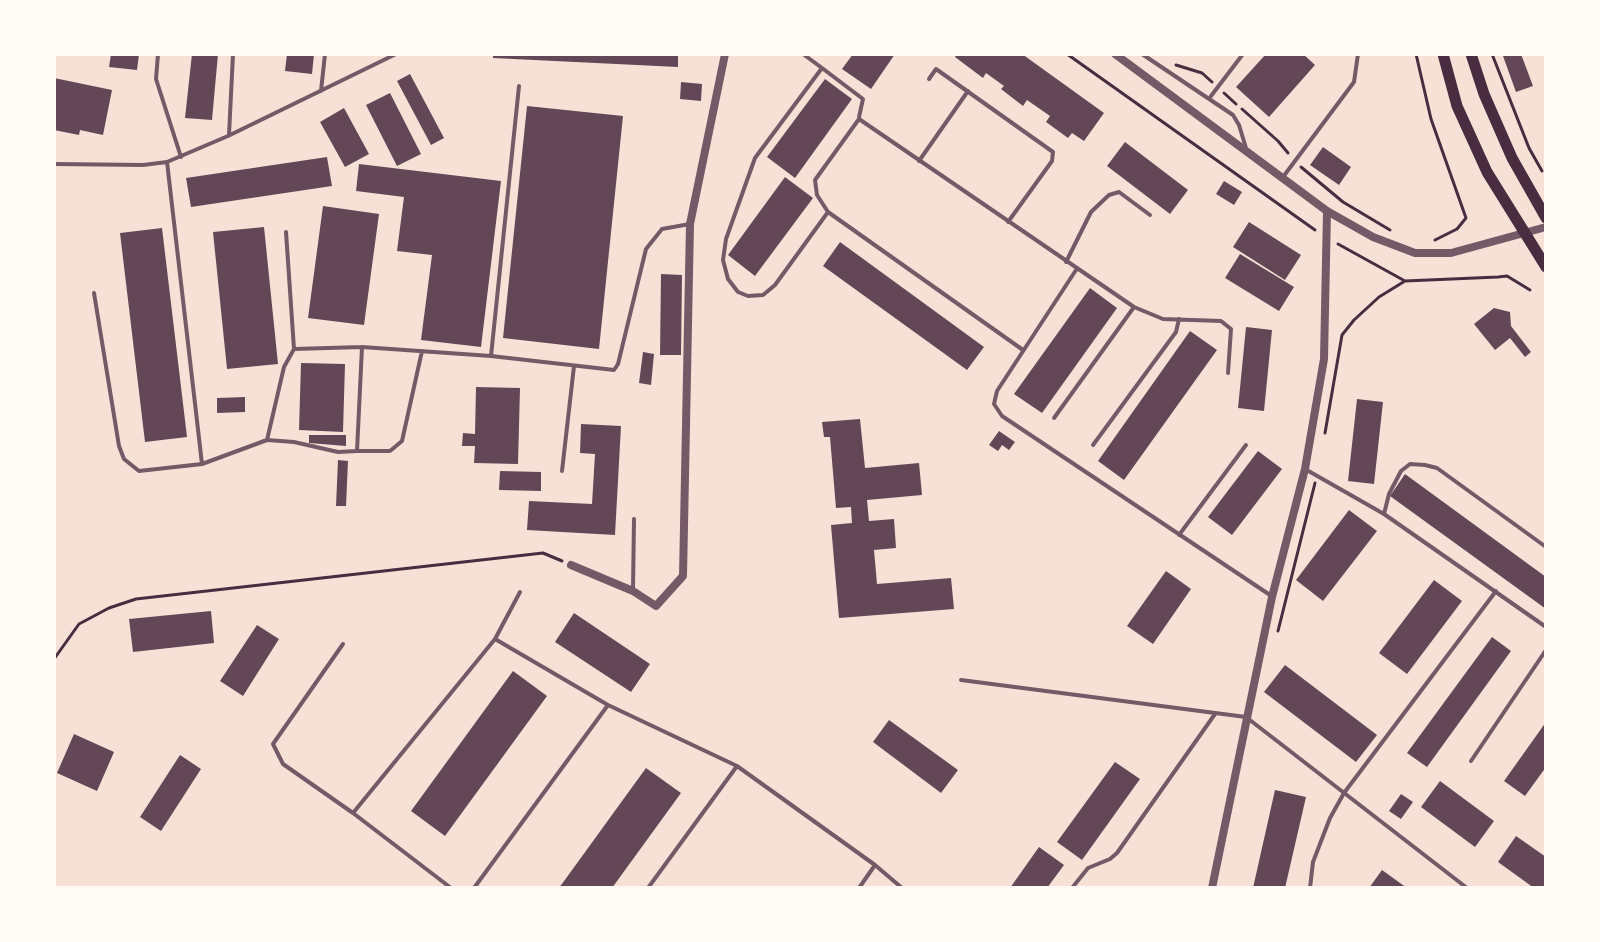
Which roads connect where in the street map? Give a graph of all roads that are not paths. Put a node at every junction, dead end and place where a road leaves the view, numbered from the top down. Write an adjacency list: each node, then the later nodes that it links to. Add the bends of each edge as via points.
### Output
1 (158, 54): 22 (lane, via 156,79)
2 (233, 54): 20 (lane)
3 (325, 54): 16 (lane)
4 (396, 54): 16 (lane)
5 (725, 54): 32 (street)
6 (803, 54): 13 (lane)
7 (1115, 54): 21 (street)
8 (1142, 54): 18 (lane)
9 (1243, 54): 18 (lane)
10 (1358, 54): 26 (lane, via 1354,82)
11 (1443, 54): 35 (main road, via 1457,106 1487,172)
12 (1471, 54): 30 (main road, via 1512,158)
13 (822, 68): 19 (lane, via 863,99); 28 (lane, via 755,158 723,260 738,292 763,295 775,285)
14 (929, 79): 17 (lane, via 936,69)
15 (519, 86): 46 (lane)
16 (321, 91): 20 (lane)
17 (968, 91): 23 (lane); 31 (lane, via 1053,152 1052,161)
18 (1210, 97): 21 (lane, via 1233,115)
19 (859, 119): 23 (lane); 28 (lane, via 815,180)
20 (228, 136): 22 (lane)
21 (1246, 150): 26 (street)
22 (181, 157): 24 (lane)
23 (919, 161): 31 (lane)
24 (167, 162): 25 (lane); 54 (lane)
25 (54, 164)
26 (1283, 177): 27 (street)
27 (1327, 211): 35 (street, via 1415,253 1451,253); 55 (street, via 1324,359)
28 (828, 212): 44 (lane)
29 (1150, 215): 36 (lane, via 1119,192 1109,195 1091,212)
30 (1546, 218)
31 (1008, 222): 36 (lane)
32 (690, 224): 47 (lane, via 662,229 646,249 617,367); 62 (street, via 683,576 656,606)
33 (1546, 227): 35 (street)
34 (286, 232): 43 (lane)
35 (1524, 233): 37 (main road)
36 (1066, 262): 38 (lane)
37 (1546, 267)
38 (1077, 269): 40 (lane); 44 (lane)
39 (94, 293): 54 (lane, via 124,459 139,471)
40 (1134, 307): 41 (lane, via 1163,319); 49 (lane)
41 (1179, 319): 48 (lane, via 1221,321 1231,329); 51 (lane, via 1176,332)
42 (362, 347): 43 (lane); 45 (lane); 53 (lane)
43 (294, 349): 50 (lane, via 284,367)
44 (1023, 350): 59 (lane, via 997,391 994,404 1002,416)
45 (422, 351): 46 (lane); 53 (lane, via 402,441 390,451)
46 (491, 356): 47 (lane)
47 (574, 366): 56 (lane)
48 (1228, 373)
49 (1054, 418)
50 (267, 440): 53 (lane); 54 (lane)
51 (1093, 445)
52 (1246, 445): 59 (lane)
53 (357, 451)
54 (202, 464)
55 (1305, 469): 57 (lane); 65 (street)
56 (562, 471)
57 (1384, 514): 60 (lane, via 1401,471 1410,464 1425,465 1437,468); 63 (lane)
58 (634, 519): 62 (lane)
59 (1179, 535): 65 (lane)
60 (1546, 547)
61 (571, 565): 62 (street)
62 (633, 591)
63 (1496, 591): 66 (lane); 76 (lane)
64 (520, 592): 67 (lane)
65 (1272, 597): 73 (street)
66 (1546, 627)
67 (495, 639): 71 (lane); 77 (lane)
68 (343, 644): 77 (lane, via 273,744 283,764)
69 (1546, 650): 74 (lane)
70 (961, 680): 72 (lane)
71 (608, 705): 75 (lane); 80 (lane)
72 (1215, 714): 73 (lane); 84 (lane, via 1117,853 1088,868)
73 (1246, 717): 76 (lane); 85 (street)
74 (1471, 761)
75 (737, 766): 78 (lane); 81 (lane)
76 (1344, 793): 86 (lane, via 1313,862); 87 (lane)
77 (353, 813): 79 (lane)
78 (875, 865): 82 (lane); 83 (lane)
79 (451, 888)
80 (474, 888)
81 (648, 888)
82 (859, 888)
83 (902, 888)
84 (1072, 888)
85 (1212, 888)
86 (1310, 888)
87 (1467, 888)

